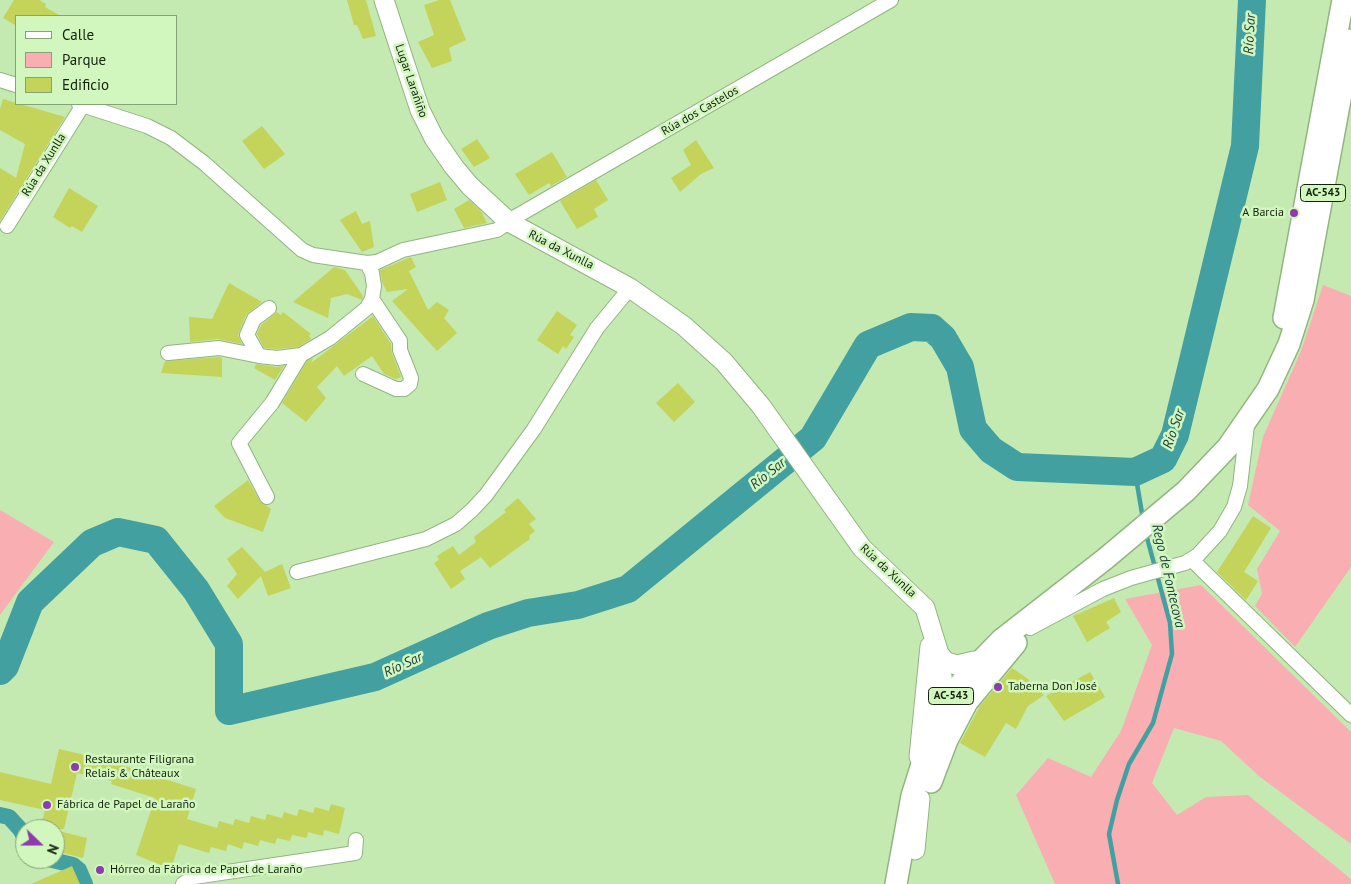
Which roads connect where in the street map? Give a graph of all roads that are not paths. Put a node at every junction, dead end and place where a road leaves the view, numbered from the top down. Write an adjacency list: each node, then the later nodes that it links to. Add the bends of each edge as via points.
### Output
1 (384, 0): 9 (street, Lugar Larañiño, via 427,126 470,186)
2 (891, 0): 9 (street, Rúa dos Castelos)
3 (1343, 0): 19 (main road, AC-543, via 1287,306 1270,368)
4 (1351, 40): 19 (main road, AC-543, via 1303,300 1280,365)
5 (0, 80): 6 (street)
6 (15, 85)
7 (80, 105): 10 (street, Rúa da Xunlla)
8 (84, 105): 11 (street, Rúa da Xunlla, via 148,126 171,138 302,250 313,255)
9 (508, 222): 11 (street, Rúa da Xunlla, via 497,230 403,250 378,262); 12 (street, Rúa da Xunlla)
10 (7, 226)
11 (367, 263): 13 (street, via 372,273)
12 (630, 288): 23 (street, via 597,328 534,429 486,495 456,524 426,539); 24 (street, Rúa da Xunlla, via 684,326 717,355 749,392 869,556 921,602 928,613)
13 (372, 299): 16 (street, via 367,308 330,338); 18 (street, via 400,340 400,350 412,378 404,389 396,389)
14 (269, 308): 17 (street, via 254,319 248,335)
15 (168, 353): 17 (street, via 219,348)
16 (301, 355): 17 (street); 20 (street, via 272,403 239,443)
17 (259, 356)
18 (364, 374)
19 (1248, 420): 21 (street, via 1240,486 1234,507 1220,530); 22 (main road, AC-543, via 1223,454 1178,499)
20 (267, 497)
21 (1192, 560): 25 (street, via 1092,594); 30 (street)
22 (1097, 565): 25 (main road, AC-543); 26 (main road, AC-543)
23 (297, 572)
24 (932, 632): 27 (street, Rúa da Xunlla); 29 (street, Rúa da Xunlla)
25 (1024, 634): 29 (street, via 984,669); 33 (main road, AC-543, via 976,689 952,728 934,772)
26 (994, 646): 28 (street); 29 (main road, AC-543)
27 (939, 654): 28 (street, via 946,662 957,665); 29 (street, Rúa da Xunlla)
28 (974, 661): 29 (street)
29 (940, 698): 31 (main road, AC-543); 31 (street, Rúa da Xunlla, via 922,730); 33 (street, via 942,731 923,782)
30 (1351, 715)
31 (917, 780): 35 (main road, AC-543)
32 (356, 840): 34 (street, via 355,853 194,877)
33 (915, 850): 36 (main road, AC-543)
34 (183, 884)
35 (896, 884)
36 (910, 884)

